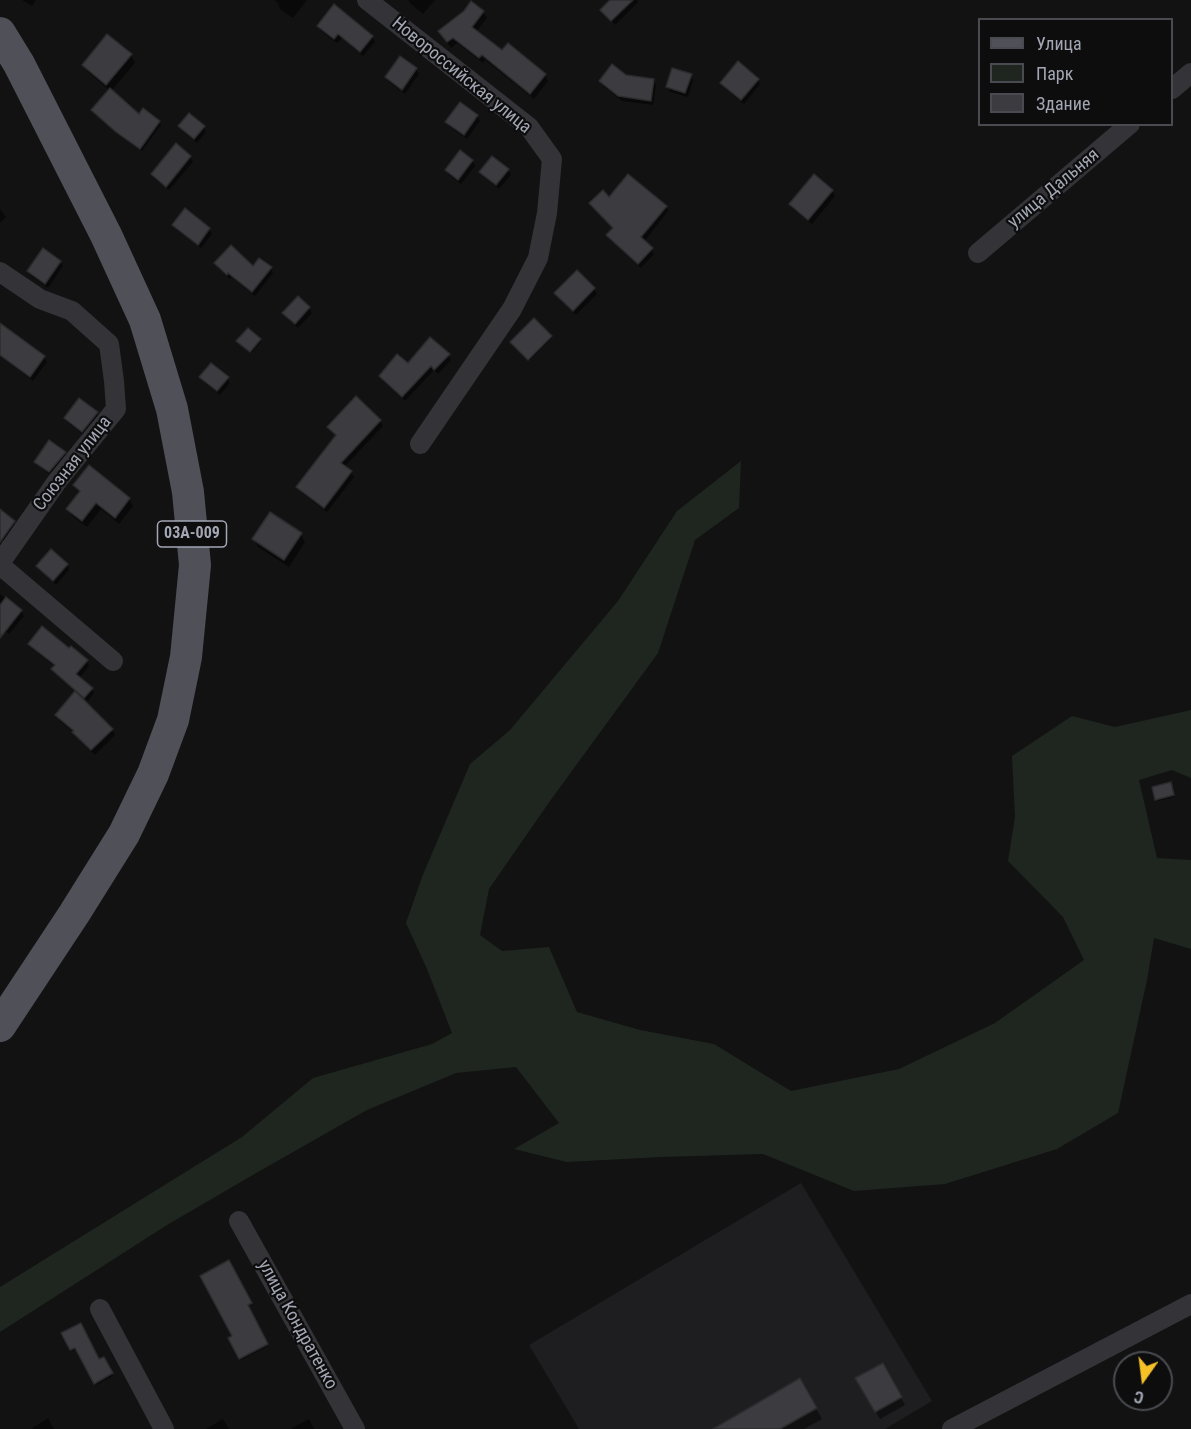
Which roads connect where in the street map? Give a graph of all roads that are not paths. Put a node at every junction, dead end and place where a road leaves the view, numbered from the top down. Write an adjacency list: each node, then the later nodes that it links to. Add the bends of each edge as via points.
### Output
1 (367, 0): 8 (street, Новороссийская улица, via 529,128 552,159 538,258 512,309)
2 (0, 33): 11 (main road, 03А-009, via 106,235 145,320 172,409 188,492 195,565 184,667 173,720 153,774 124,834)
3 (1191, 73): 4 (street)
4 (1173, 88)
5 (1128, 126): 6 (street, улица Дальняя)
6 (978, 253)
7 (0, 272): 9 (street, Союзная улица, via 40,299 72,311 109,344 116,409 58,480)
8 (420, 444)
9 (0, 564): 10 (street)
10 (113, 661)
11 (0, 1026)
12 (239, 1221): 16 (street, улица Кондратенко)
13 (1191, 1304): 17 (street)
14 (100, 1309): 15 (street)
15 (164, 1429)
16 (355, 1429)
17 (952, 1429)

